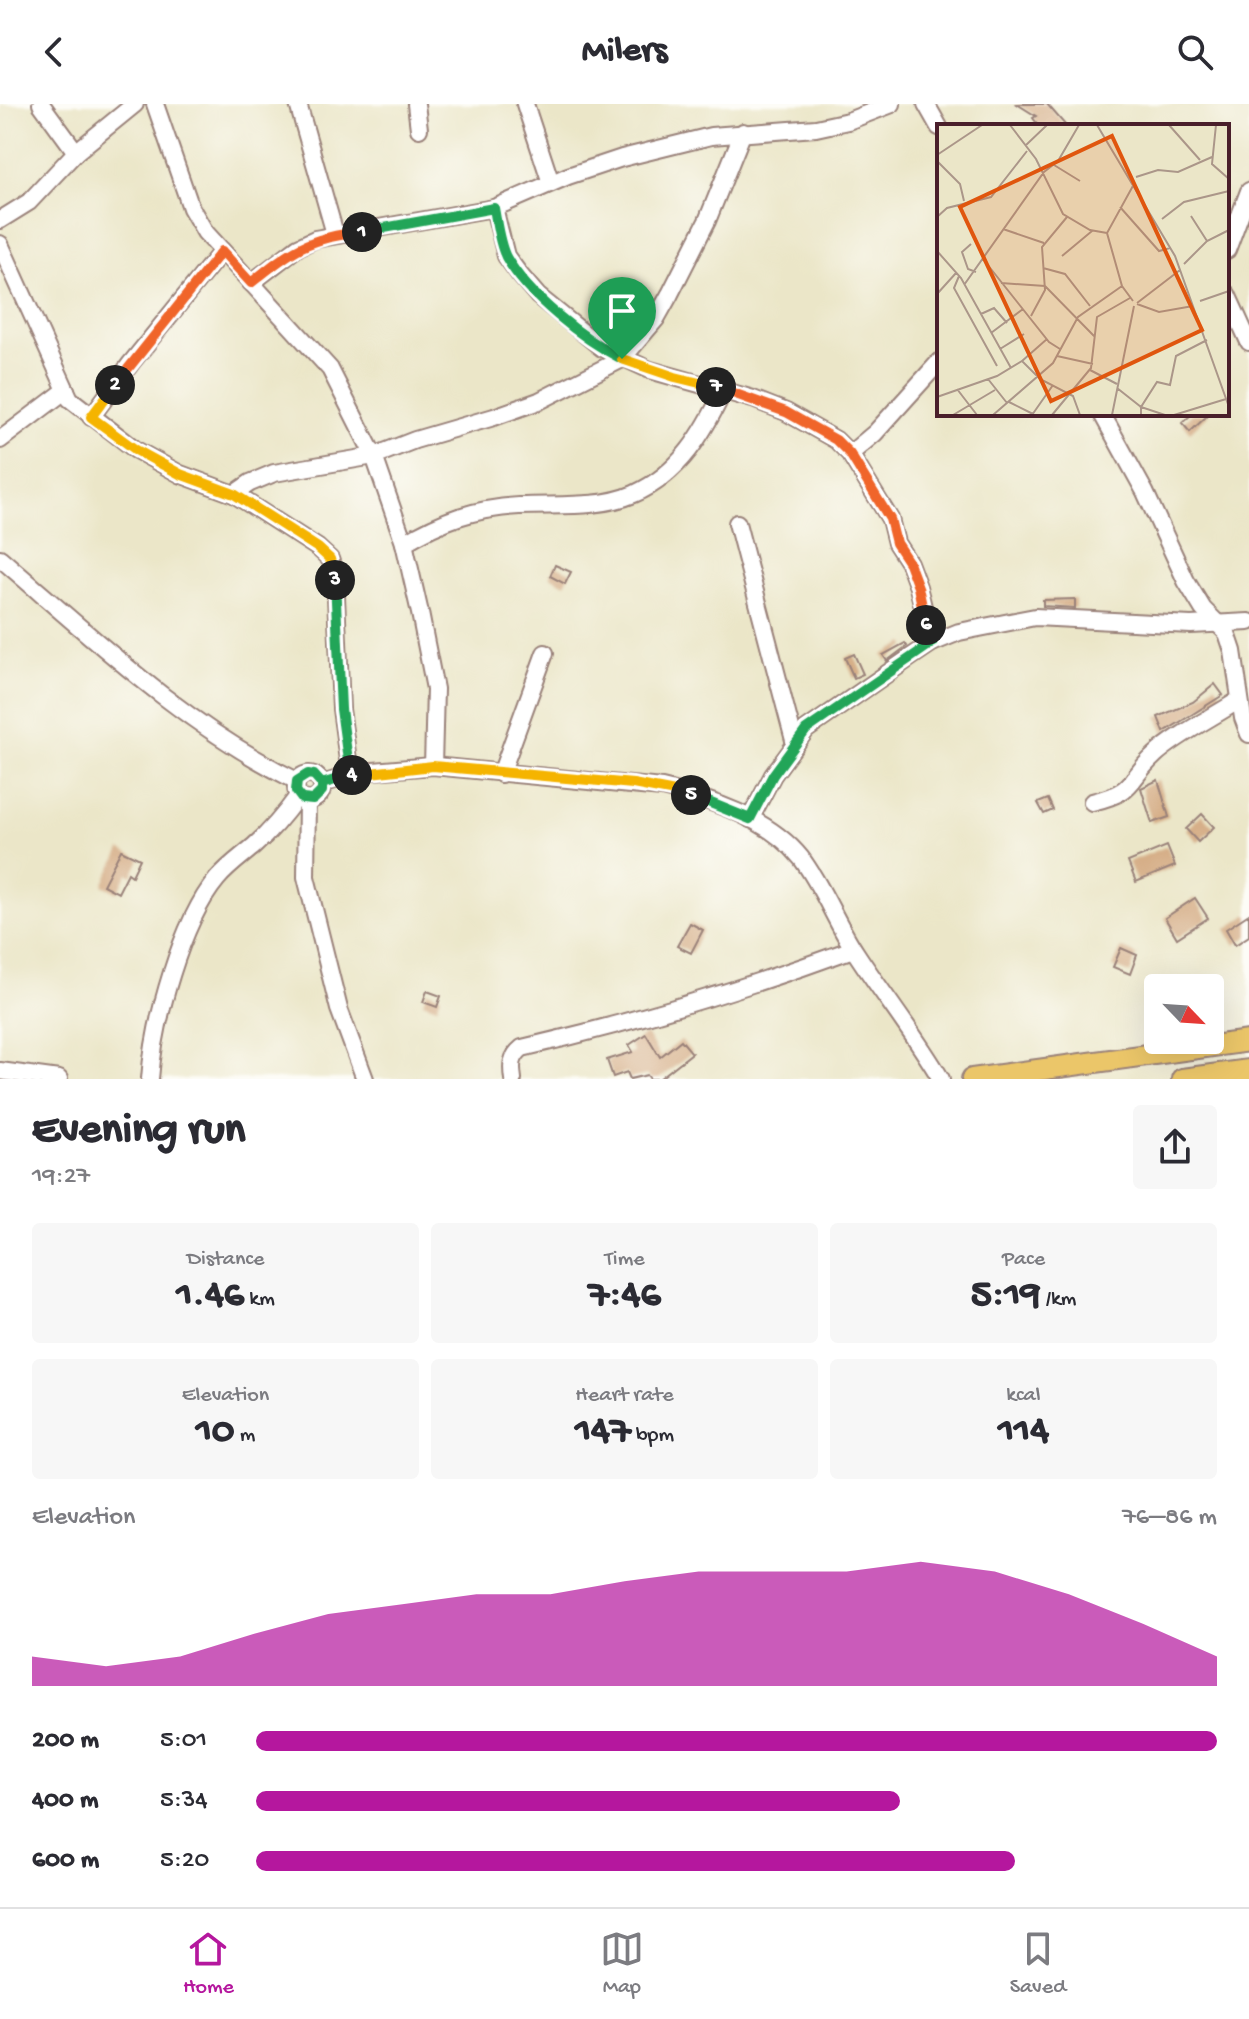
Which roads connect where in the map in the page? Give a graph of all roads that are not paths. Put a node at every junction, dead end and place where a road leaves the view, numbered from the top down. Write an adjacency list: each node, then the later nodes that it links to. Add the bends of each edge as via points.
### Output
1 (41, 104): 12 (street)
2 (135, 104): 12 (street)
3 (155, 104): 20 (street, via 191,208)
4 (298, 104): 17 (street)
5 (416, 104): 10 (street)
6 (525, 104): 13 (street)
7 (892, 104): 11 (street, via 816,128)
8 (926, 104): 9 (street)
9 (937, 124)
10 (419, 129)
11 (743, 132): 13 (street, via 622,158); 24 (street, via 670,294)
12 (76, 152): 16 (street, via 29,202)
13 (551, 183): 15 (street)
14 (1249, 191): 19 (street)
15 (494, 208): 17 (street); 24 (street, via 506,256 520,275 559,314)
16 (0, 220)
17 (335, 234): 21 (street, via 298,247)
18 (0, 244): 26 (street)
19 (1229, 245)
20 (222, 251): 21 (street); 29 (street)
21 (251, 283): 32 (street, via 330,369)
22 (1229, 298): 23 (street)
23 (1249, 342)
24 (622, 359): 27 (street); 32 (street, via 539,401)
25 (937, 364): 31 (street)
26 (66, 390): 29 (street); 30 (street)
27 (724, 390): 31 (street, via 786,412 836,440); 35 (street, via 692,448 666,474 633,494 464,515 437,523)
28 (1103, 416): 37 (street, via 1186,581)
29 (91, 417): 33 (street, via 169,468)
30 (0, 440)
31 (850, 454): 39 (street, via 890,519 918,587)
32 (374, 456): 33 (street, via 274,473); 35 (street)
33 (234, 494): 46 (street, via 330,559)
34 (737, 523): 43 (street)
35 (404, 543): 44 (street, via 435,689)
36 (0, 558): 47 (street, via 158,692)
37 (1217, 622): 38 (street); 39 (street, via 1035,617 988,624); 41 (street, via 1233,651)
38 (1249, 622)
39 (932, 643): 43 (street, via 822,718)
40 (545, 653): 45 (street)
41 (1239, 700): 42 (street); 48 (street, via 1155,755 1128,788)
42 (1249, 734)
43 (795, 744): 49 (street)
44 (433, 766): 45 (street); 46 (street)
45 (501, 774): 49 (street, via 662,788)
46 (350, 775): 47 (street, via 322,784 319,797)
47 (301, 793): 55 (street, via 204,896 164,998); 56 (street, via 306,877 339,1009)
48 (1092, 802)
49 (750, 819): 50 (street, via 800,857)
50 (853, 949): 57 (street, via 744,988 522,1048 511,1064); 58 (street)
51 (1249, 1041): 59 (main road)
52 (1249, 1070): 60 (main road)
53 (0, 1071): 54 (street)
54 (59, 1079)
55 (150, 1079)
56 (365, 1079)
57 (513, 1079)
58 (941, 1079)
59 (972, 1079)
60 (1185, 1079)

